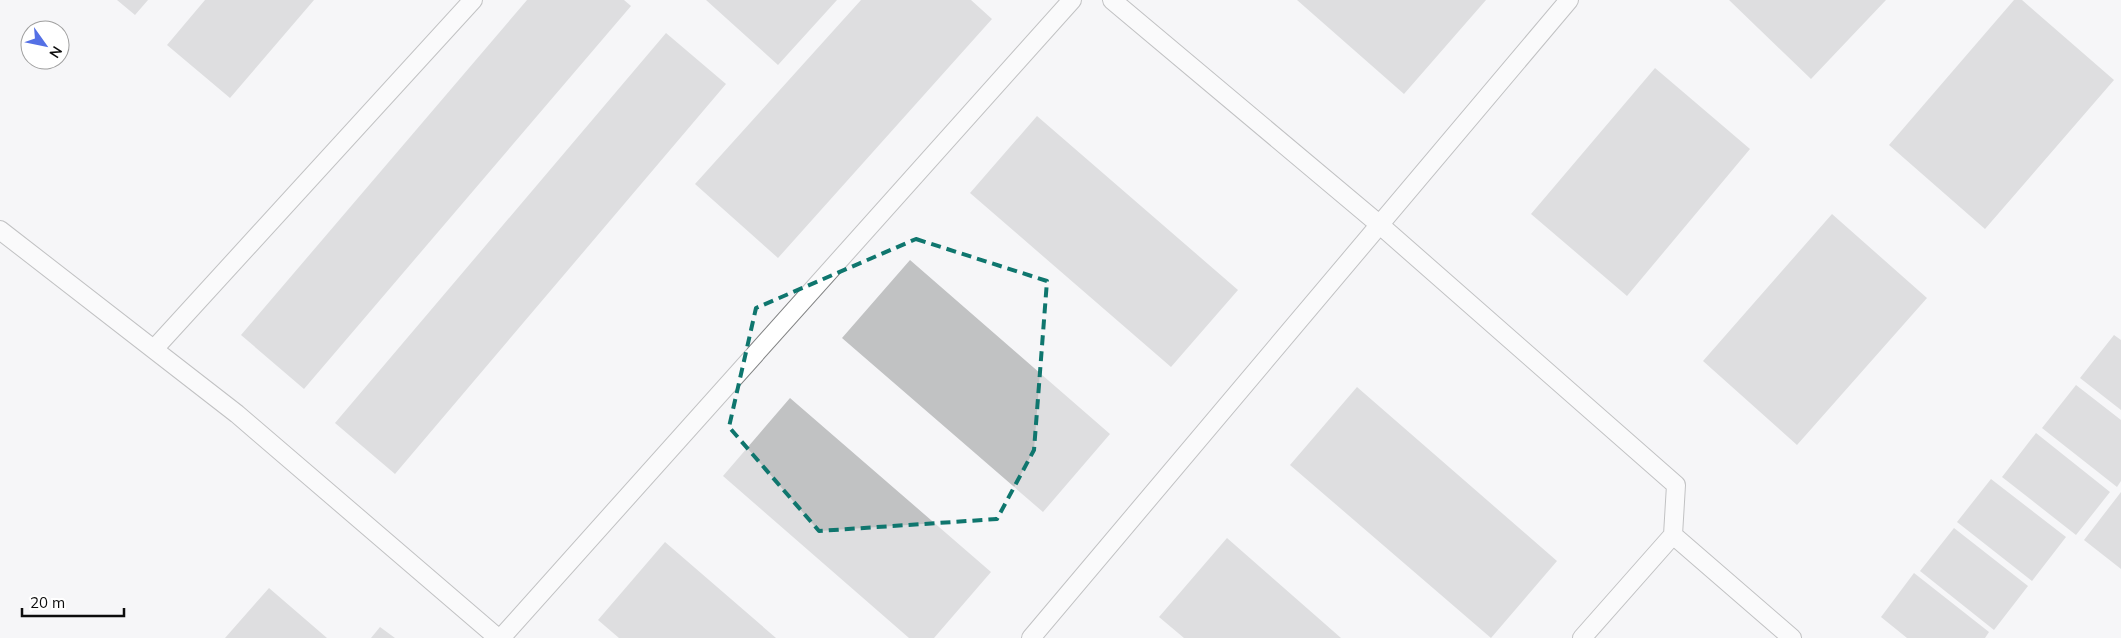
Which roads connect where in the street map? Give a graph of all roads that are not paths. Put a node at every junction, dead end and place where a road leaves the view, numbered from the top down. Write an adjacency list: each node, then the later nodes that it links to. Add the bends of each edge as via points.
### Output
1 (474, 0): 7 (lane)
2 (1072, 0): 9 (lane)
3 (1112, 0): 5 (lane)
4 (1569, 0): 5 (lane)
5 (1380, 224): 8 (lane, via 1676,485); 10 (lane)
6 (0, 230): 7 (lane)
7 (154, 349): 9 (lane, via 237,414)
8 (1673, 535): 11 (lane); 12 (lane)
9 (499, 638)
10 (1031, 638)
11 (1582, 638)
12 (1792, 638)

